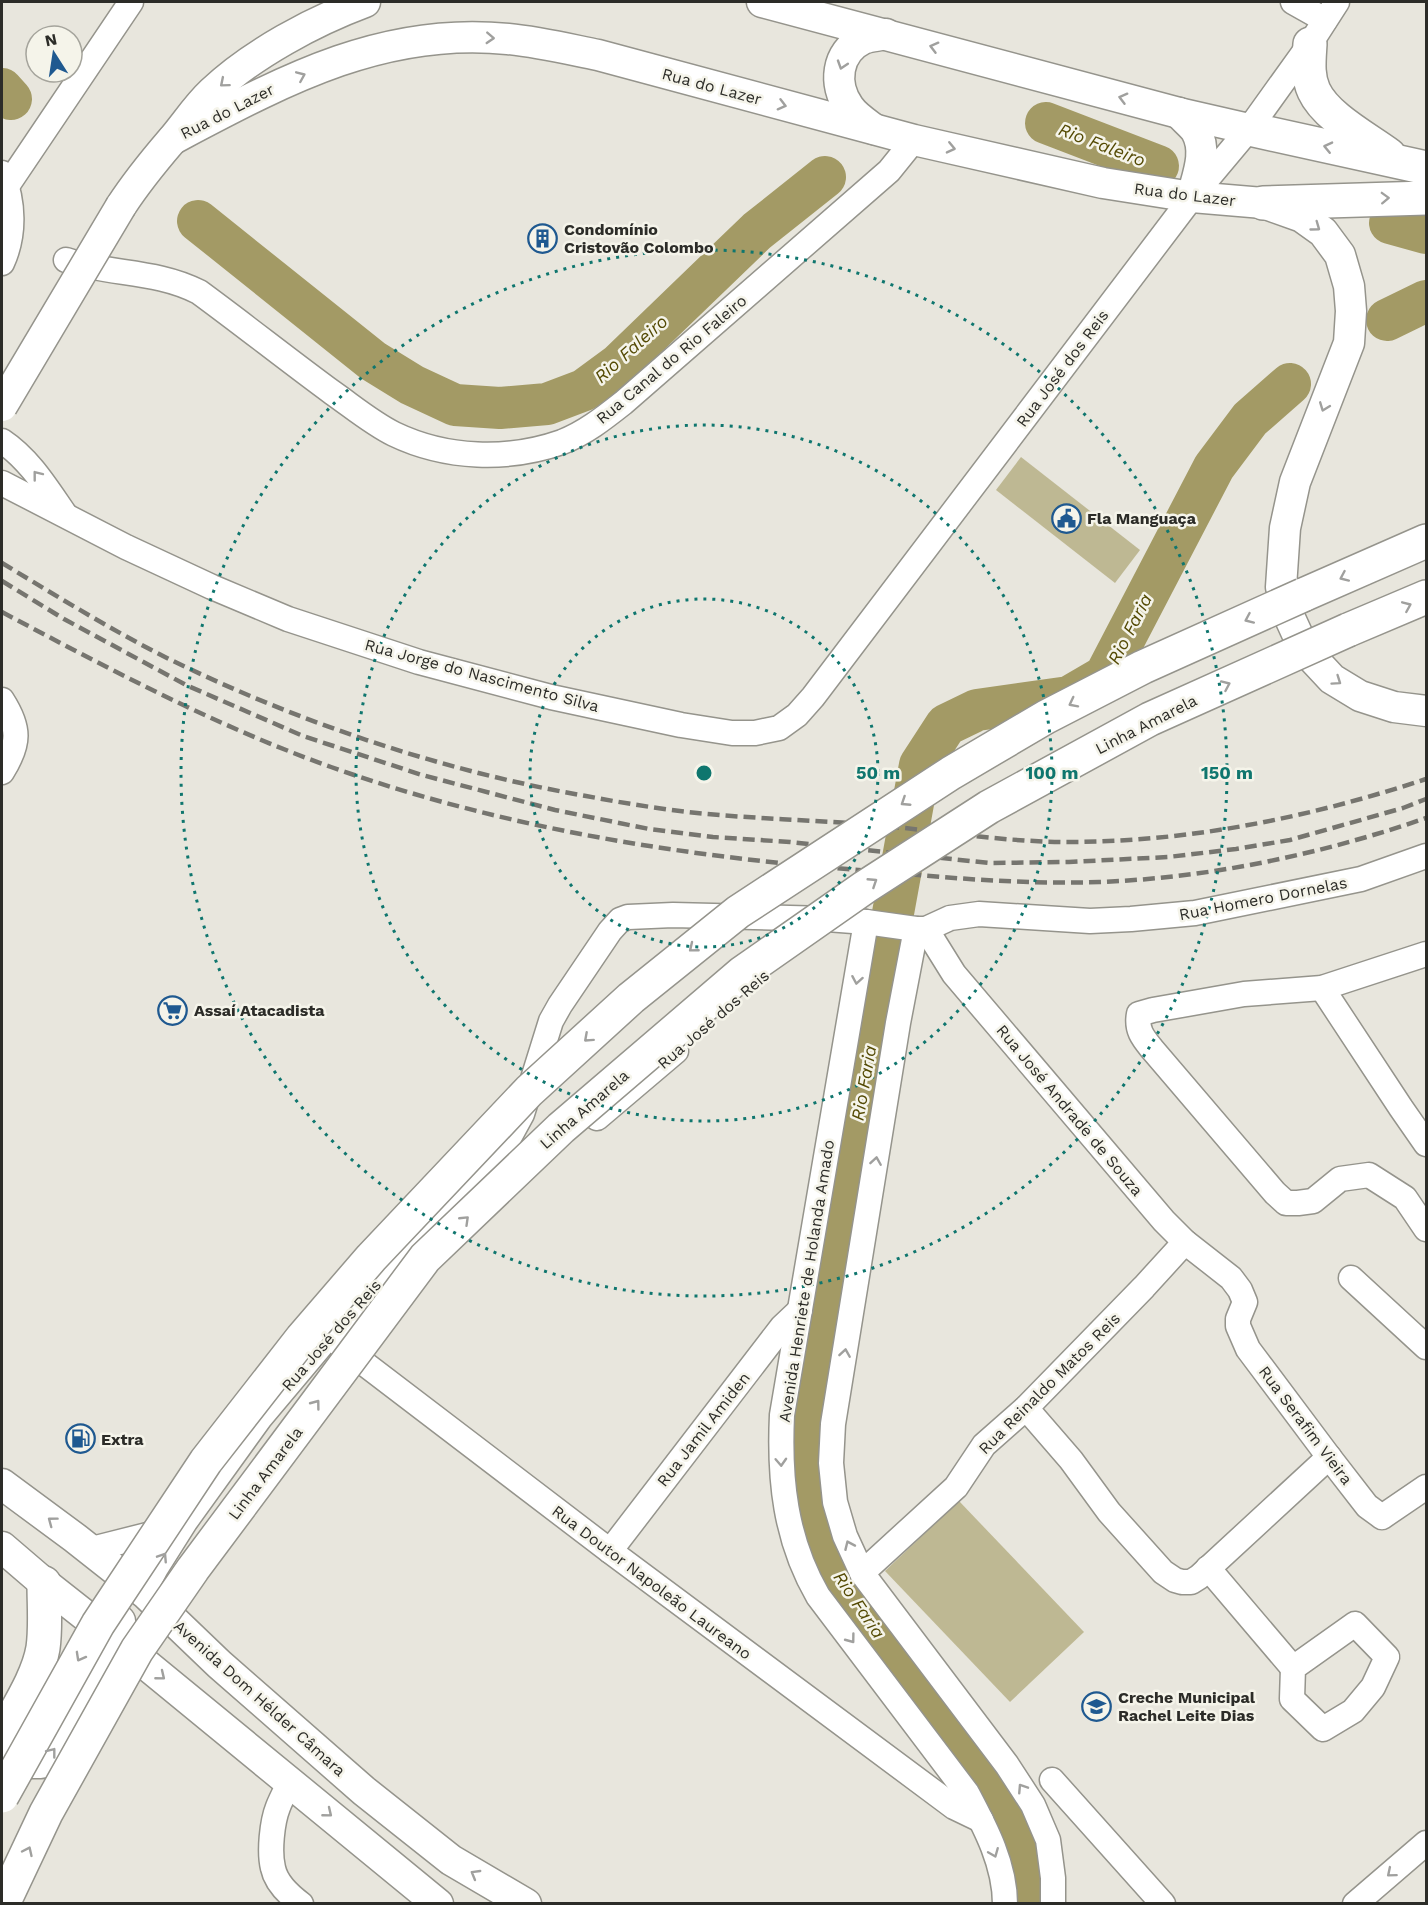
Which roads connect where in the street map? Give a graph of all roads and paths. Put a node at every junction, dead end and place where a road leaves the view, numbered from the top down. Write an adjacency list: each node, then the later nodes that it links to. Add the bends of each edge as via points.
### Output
1 (130, 2): 13 (street)
2 (365, 2): 10 (main road, Rua do Lazer, one-way to 10, via 313,25 242,68 212,92)
3 (762, 2): 6 (main road)
4 (1293, 2): 5 (street)
5 (1324, 22): 9 (street, Rua José dos Reis); 12 (highway, via 1310,75 1322,103 1332,114)
6 (886, 34): 7 (main road, one-way to 6); 8 (main road, one-way to 8, via 863,39 847,51 839,74 850,108)
7 (1179, 113): 9 (main road); 14 (main road, via 1200,140 1202,157)
8 (874, 129): 10 (main road, Rua do Lazer, one-way to 8, via 262,92 326,65 378,48 447,38 509,39 552,45); 11 (main road, Rua do Lazer)
9 (1249, 129): 12 (highway, one-way to 9); 14 (street, Rua José dos Reis)
10 (173, 139): 19 (main road, Rua do Lazer, bridge, via 121,206)
11 (914, 140): 14 (main road, Rua do Lazer, one-way to 14, via 1103,183); 17 (street, Rua Canal do Rio Faleiro, via 889,171 623,403 589,429 531,451 481,455 449,451 394,434 199,292 160,277 86,267)
12 (1413, 166)
13 (4, 179): 18 (street, via 11,237)
14 (1192, 197): 16 (main road, Rua do Lazer); 29 (street, Rua José dos Reis, via 813,697)
15 (1426, 198): 16 (highway, one-way to 15)
16 (1263, 203): 28 (main road, Rua do Lazer, one-way to 28, via 1302,218 1323,232 1340,255 1349,285 1351,311 1349,343 1295,482 1285,528 1281,587 1289,616 1304,649 1332,679 1360,696 1394,707)
17 (66, 260)
18 (2, 263)
19 (2, 406)
20 (2, 441): 22 (street, one-way to 20, via 38,475)
21 (2, 483): 22 (street, Rua Jorge do Nascimento Silva)
22 (65, 515): 29 (street, Rua Jorge do Nascimento Silva, via 126,548 288,619 419,662 551,697 681,725 732,733)
23 (1426, 526): 25 (highway)
24 (1426, 542): 25 (highway)
25 (1386, 558): 63 (highway, one-way to 63, bridge, via 1134,672 1046,717 932,785 738,912 631,998 529,1091 371,1258 302,1338 206,1461 98,1624)
26 (1426, 597): 66 (highway, Linha Amarela, one-way to 26, bridge, via 46,1813 131,1660 193,1569 425,1258 561,1128 742,973 989,807 1150,719)
27 (2, 700): 30 (street, via 15,725 15,742)
28 (1426, 711)
29 (779, 728)
30 (2, 772)
31 (1426, 856): 33 (street, Rua Homero Dornelas, via 1361,879 1195,913 1090,921 979,914)
32 (776, 918): 33 (street, Rua Homero Dornelas); 37 (street, Rua José dos Reis, via 778,960 774,966 642,1081 541,1159 528,1164); 37 (street, Rua José dos Reis, via 673,915 620,920 560,1005 545,1037 522,1114 504,1147)
33 (898, 926): 39 (street, Rua José Andrade de Souza, via 954,974); 41 (street, Avenida Henriete de Holanda Amado, one-way to 41); 55 (street, one-way to 33, via 845,1536 836,1502 831,1463 833,1424 898,1023)
34 (1426, 954): 35 (street)
35 (1322, 988): 36 (street); 38 (street, via 1244,994 1153,1010 1139,1014 1137,1023 1141,1036 1286,1203 1313,1201 1340,1179 1369,1175 1405,1198)
36 (1426, 1144)
37 (491, 1160): 43 (street, Rua José dos Reis)
38 (1426, 1229)
39 (1185, 1242): 42 (street, Rua José Andrade de Souza, via 1231,1278 1240,1290 1245,1302); 45 (street, Rua Reinaldo Matos Reis)
40 (1351, 1278): 44 (street)
41 (800, 1311): 52 (street, Rua Jamil Amiden, via 782,1327); 64 (street, Avenida Henriete de Holanda Amado, one-way to 64, via 782,1415 780,1457 784,1498 806,1576 967,1793)
42 (1238, 1326): 46 (street, Rua Serafim Vieira, via 1263,1370)
43 (329, 1336): 49 (street, Rua José dos Reis, via 260,1418); 52 (street, Rua Doutor Napoleão Laureano)
44 (1426, 1347)
45 (1026, 1408): 53 (street, via 1071,1460 1108,1512 1162,1572 1174,1581 1191,1582); 55 (street, Rua Reinaldo Matos Reis, via 984,1445 956,1487)
46 (1329, 1457): 48 (street, Rua Serafim Vieira, via 1367,1506 1382,1517); 53 (street)
47 (2, 1484): 51 (main road, Avenida Dom Hélder Câmara, one-way to 47)
48 (1426, 1487)
49 (185, 1522): 51 (street, via 166,1531); 57 (street, Rua José dos Reis, one-way to 49, via 156,1568)
50 (2, 1547): 56 (main road)
51 (88, 1550): 54 (main road, Avenida Dom Hélder Câmara)
52 (610, 1551): 64 (street, Rua Doutor Napoleão Laureano, via 954,1807)
53 (1208, 1568): 59 (street)
54 (115, 1571): 57 (main road, Avenida Dom Hélder Câmara); 58 (main road, via 122,1595)
55 (862, 1573): 71 (street, one-way to 55, via 1048,1840 1033,1805)
56 (44, 1583): 58 (main road); 60 (highway, via 43,1649 38,1669)
57 (146, 1594): 69 (main road, Avenida Dom Hélder Câmara, one-way to 57, via 451,1860 364,1791)
58 (115, 1639): 60 (main road, one-way to 58, via 16,1753 27,1763 41,1763 52,1755); 62 (main road, one-way to 62)
59 (1293, 1668)
60 (6, 1728)
61 (1052, 1780): 72 (street)
62 (290, 1782): 67 (street, via 277,1809 272,1837 273,1868 280,1885); 68 (main road, one-way to 68)
63 (2, 1796)
64 (981, 1820): 70 (street, Avenida Henriete de Holanda Amado, one-way to 70, via 1000,1867)
65 (1426, 1842): 73 (street, one-way to 73)
66 (3, 1904)
67 (301, 1904)
68 (438, 1904)
69 (526, 1904)
70 (1005, 1904)
71 (1053, 1904)
72 (1162, 1904)
73 (1355, 1904)

